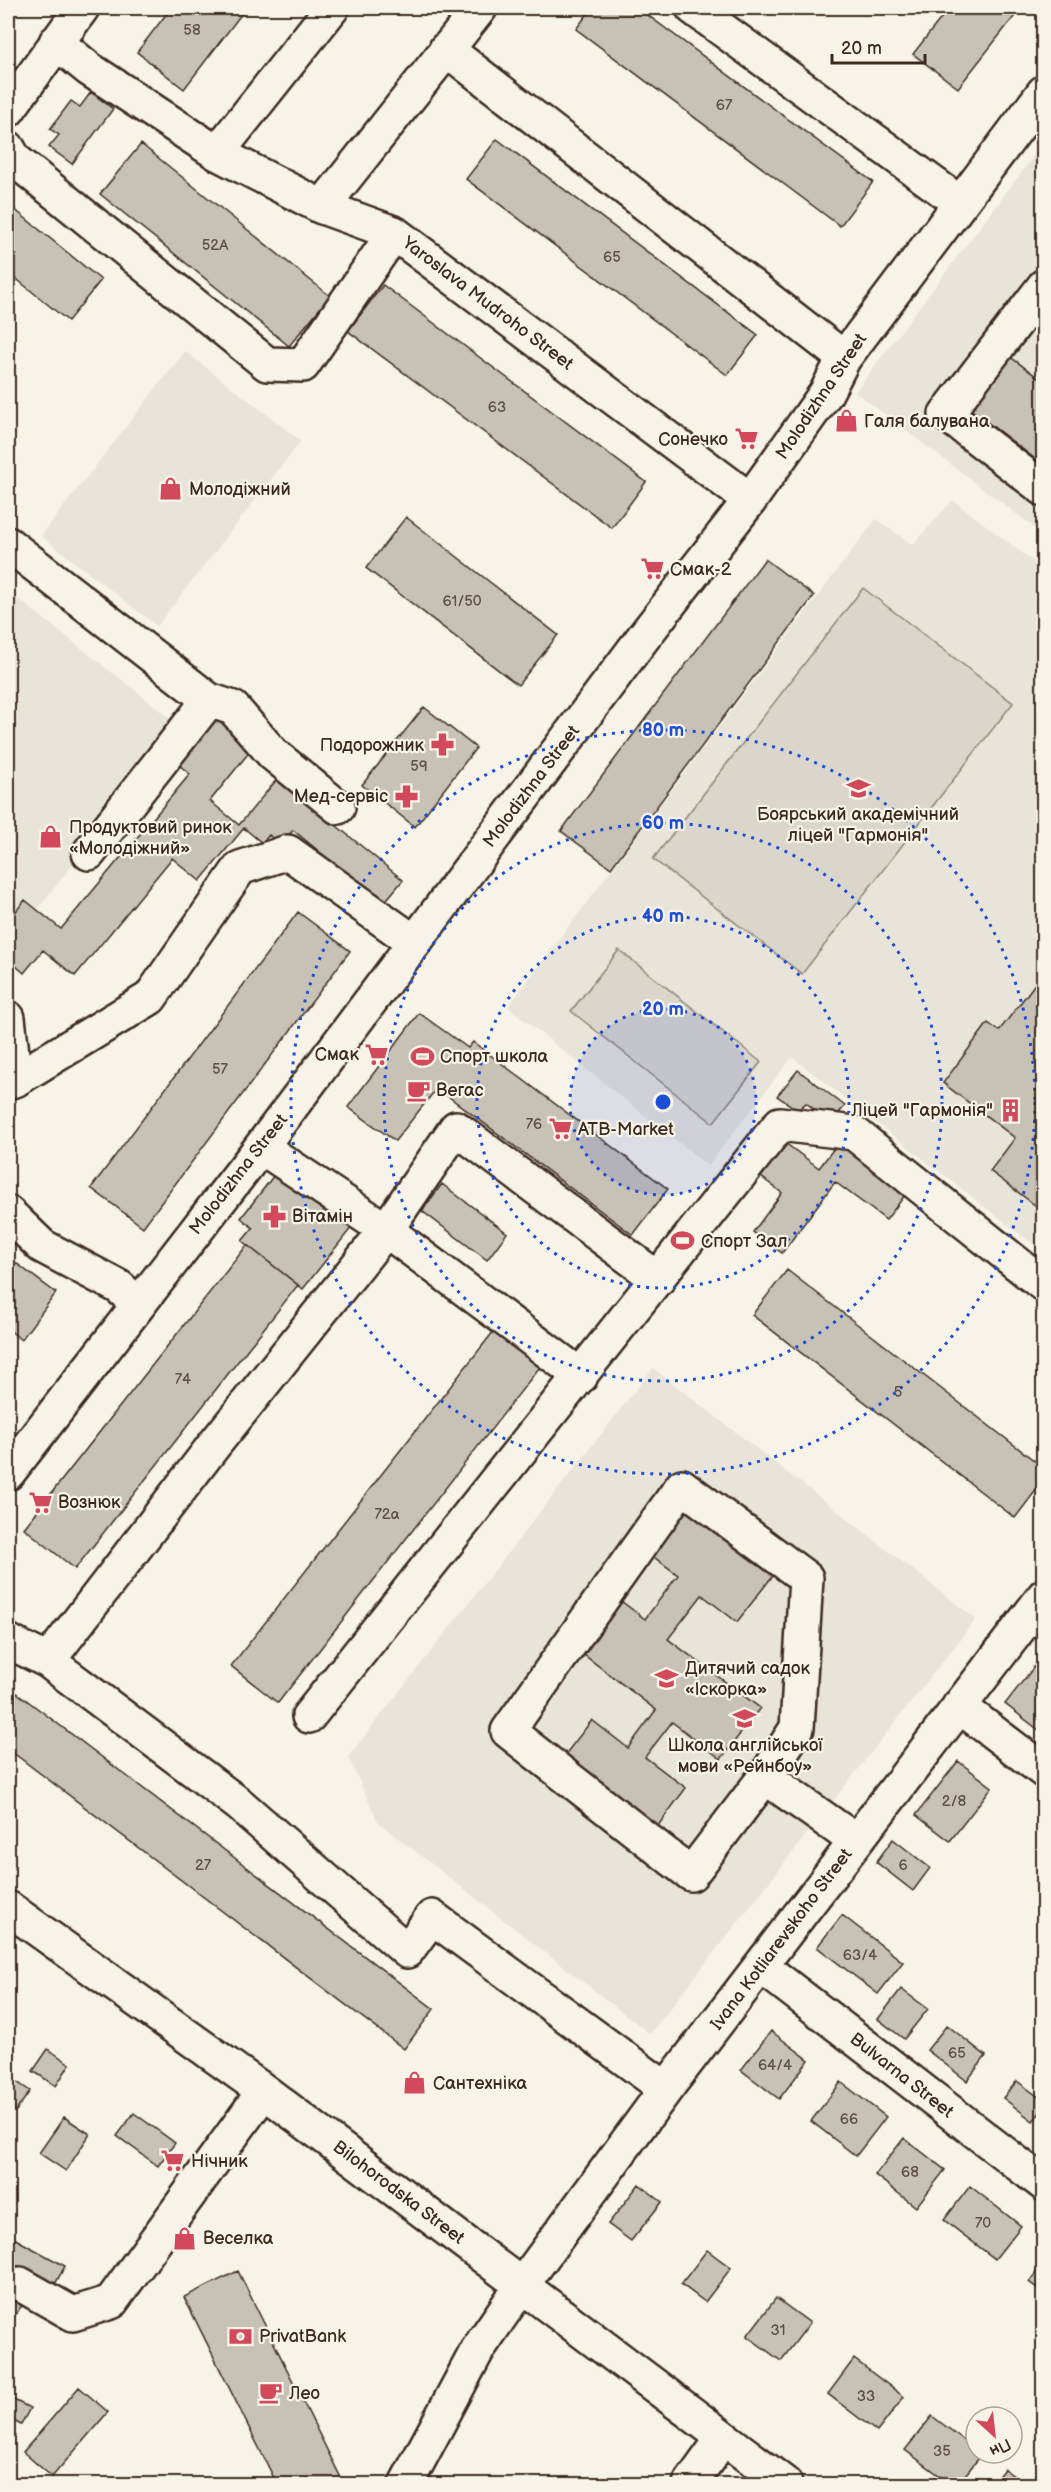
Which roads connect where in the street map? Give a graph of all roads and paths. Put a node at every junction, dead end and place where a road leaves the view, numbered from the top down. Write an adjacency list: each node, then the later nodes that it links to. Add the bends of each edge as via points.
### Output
1 (82, 8): 5 (street)
2 (332, 8): 10 (street)
3 (480, 8): 6 (street)
4 (693, 8): 11 (street)
5 (56, 42): 8 (street); 10 (street, via 89,69)
6 (446, 49): 12 (street); 15 (street)
7 (1044, 92): 11 (street, Molodizhna Street)
8 (8, 110)
9 (8, 148): 13 (street, Yaroslava Mudroho Street, via 15,160 267,364 303,365)
10 (217, 153): 12 (street)
11 (960, 203): 15 (street, Molodizhna Street)
12 (322, 207): 13 (street)
13 (393, 233): 17 (street, Yaroslava Mudroho Street)
14 (1044, 286): 16 (street, via 946,414)
15 (843, 358): 17 (street, Molodizhna Street, via 826,393)
16 (1044, 489)
17 (750, 500): 22 (street, Molodizhna Street)
18 (8, 544): 19 (street)
19 (209, 700): 20 (street, via 233,708 273,754); 21 (street)
20 (338, 807)
21 (89, 853)
22 (414, 942): 24 (street, via 288,852 240,868 150,998); 25 (street, Molodizhna Street)
23 (8, 1018): 24 (street)
24 (11, 1081)
25 (261, 1147): 27 (street); 30 (street, Molodizhna Street)
26 (8, 1214): 30 (street, via 42,1246 119,1287)
27 (386, 1230): 28 (street, via 456,1128); 31 (street); 35 (street)
28 (658, 1280): 29 (street, via 780,1124 854,1133); 31 (street)
29 (1044, 1285)
30 (137, 1304): 32 (street, Molodizhna Street)
31 (581, 1376): 37 (street)
32 (8, 1473)
33 (1044, 1596): 36 (street, Ivana Kotliarevskoho Street)
34 (8, 1641): 35 (street)
35 (48, 1661): 43 (street, via 239,1804 407,1951 432,1917)
36 (959, 1706): 38 (street); 40 (street, Ivana Kotliarevskoho Street)
37 (309, 1716)
38 (1044, 1771)
39 (765, 1778): 39 (street, via 691,1874 508,1731 682,1486 806,1578 797,1728); 40 (street)
40 (856, 1841): 42 (street, Ivana Kotliarevskoho Street)
41 (11, 1920): 44 (street, Bilohorodska Street)
42 (761, 1966): 43 (street, Ivana Kotliarevskoho Street); 45 (street, Bulvarna Street)
43 (666, 2089): 47 (street, Ivana Kotliarevskoho Street)
44 (264, 2091): 46 (street, via 111,2302 73,2314); 47 (street, Bilohorodska Street)
45 (1044, 2184)
46 (20, 2284)
47 (522, 2285): 48 (street, Bilohorodska Street); 49 (street, Ivana Kotliarevskoho Street, via 478,2349)
48 (723, 2438): 50 (street); 51 (street, Bilohorodska Street)
49 (406, 2484)
50 (690, 2484)
51 (785, 2484)

